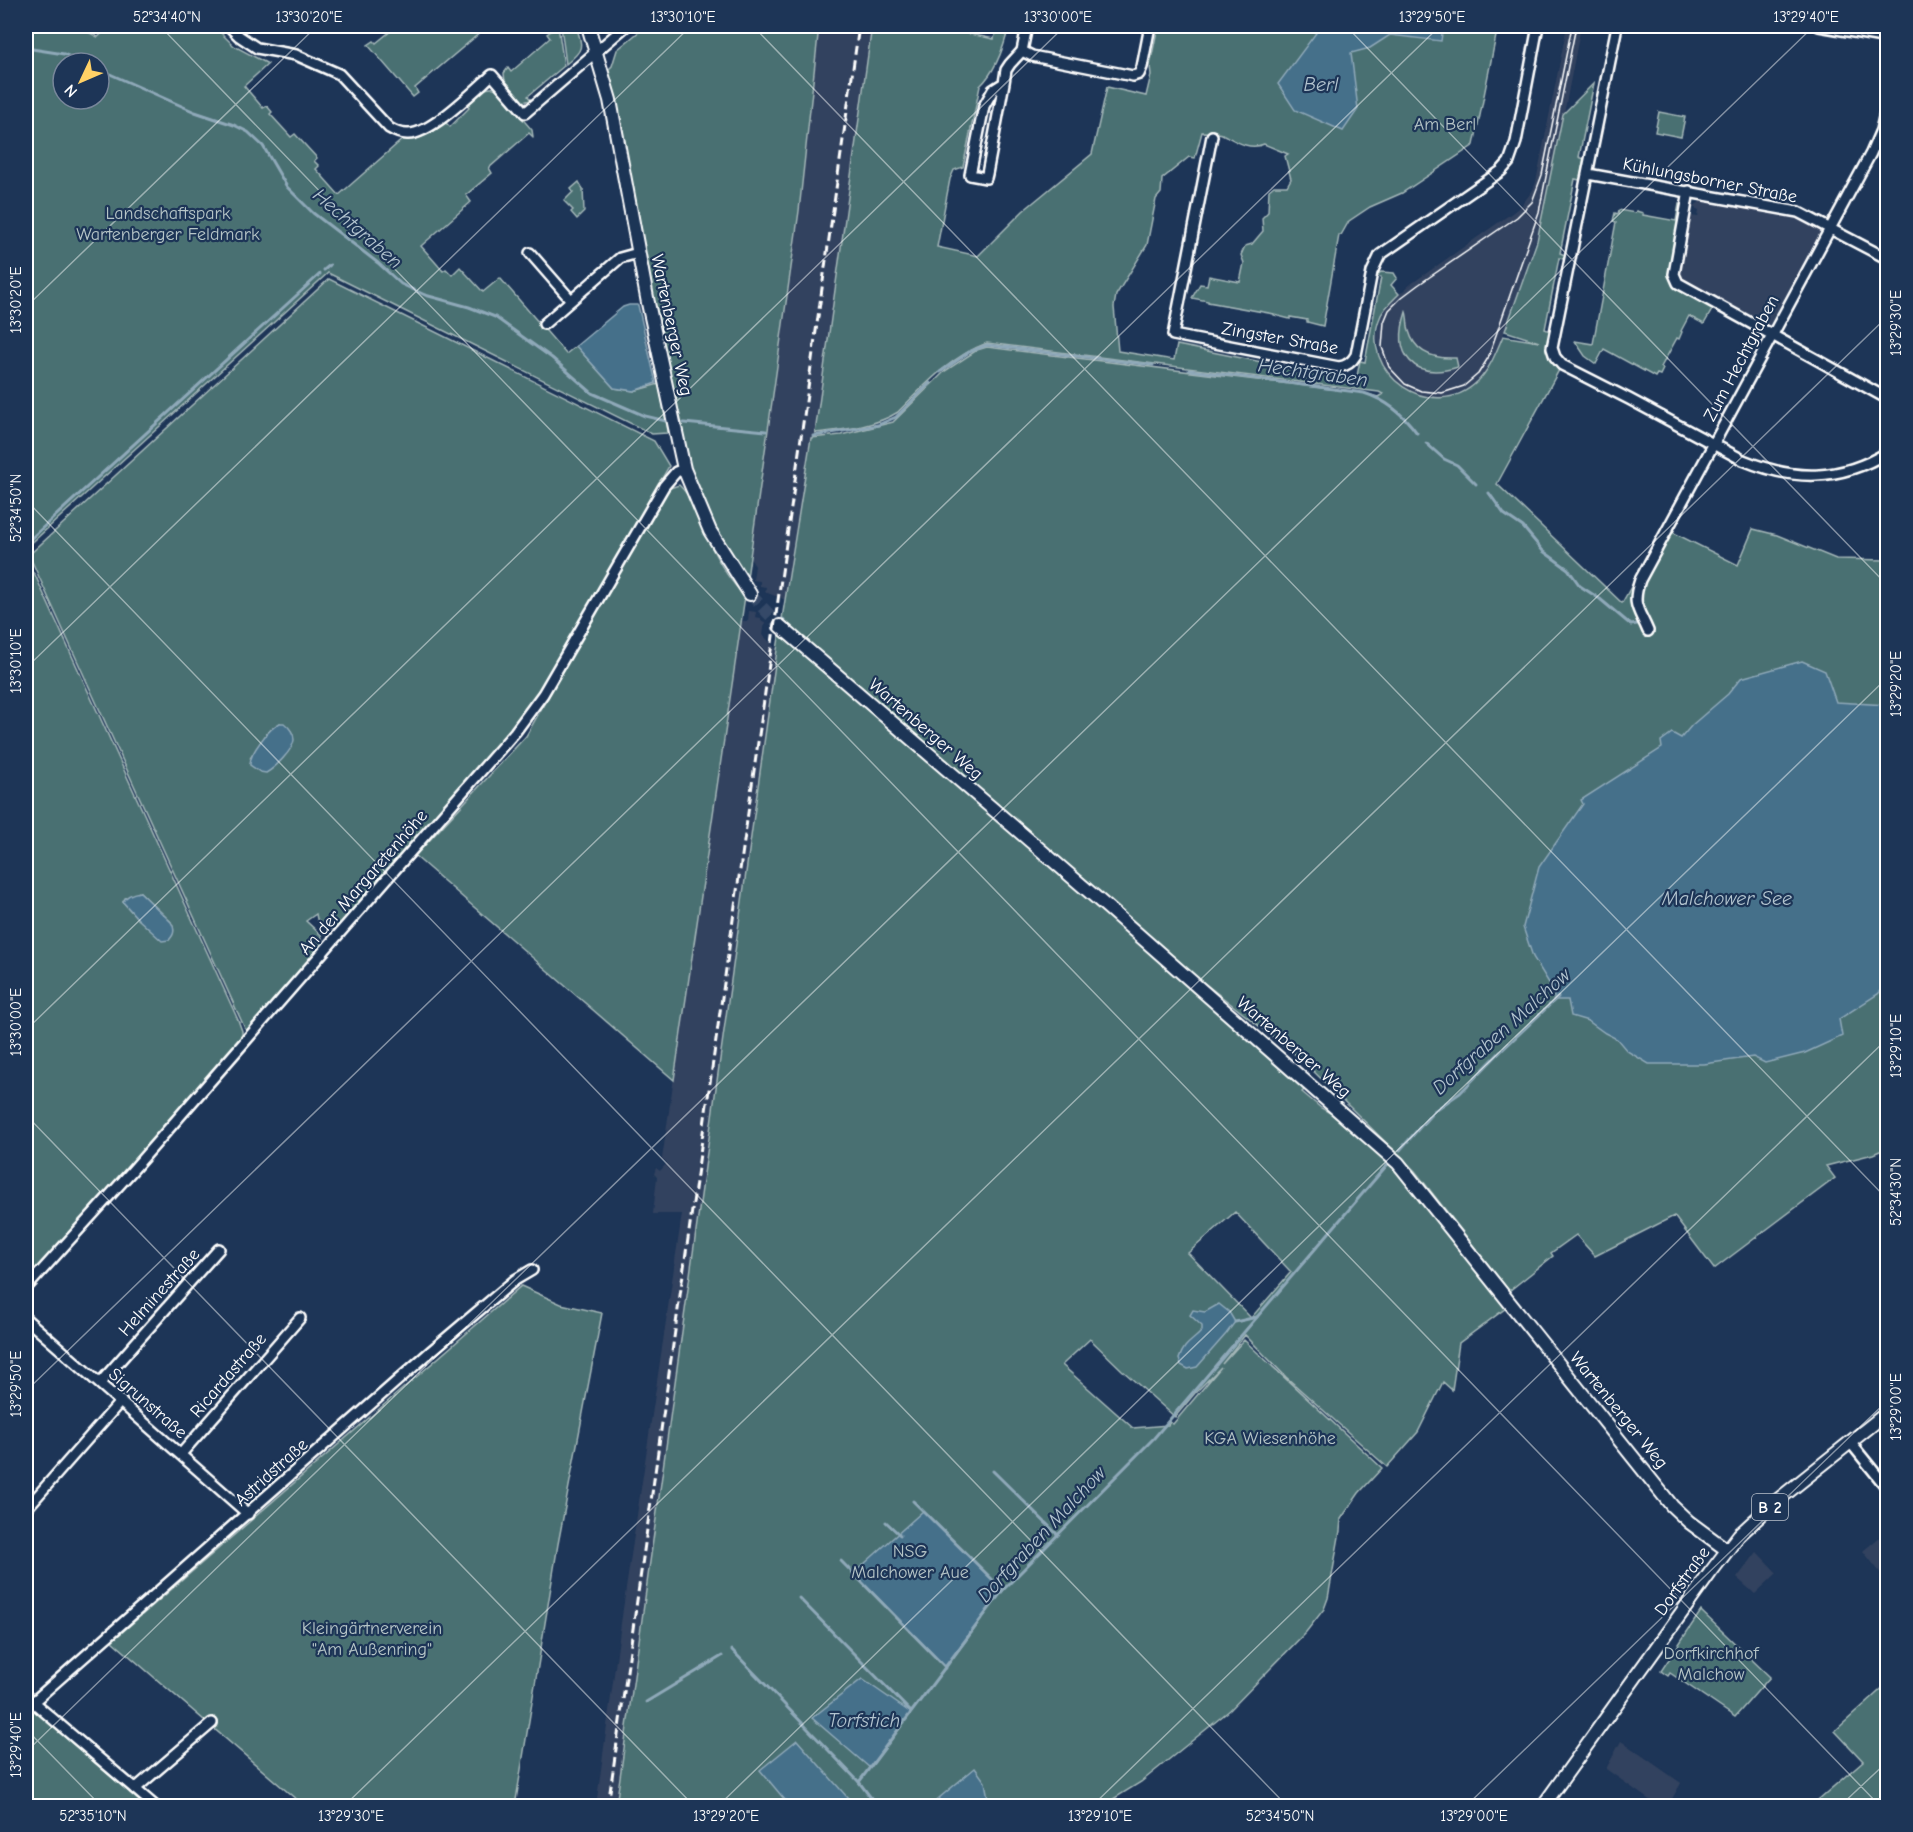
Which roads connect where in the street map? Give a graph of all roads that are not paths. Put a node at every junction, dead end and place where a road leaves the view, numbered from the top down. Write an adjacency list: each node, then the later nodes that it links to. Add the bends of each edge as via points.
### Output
1 (229, 26): 10 (street, via 257,48 296,55 339,74 389,128 408,134 432,126 492,75 525,113)
2 (588, 26): 10 (main road, Wartenberger Weg)
3 (626, 26): 10 (street)
4 (1028, 26): 11 (street)
5 (1150, 26): 11 (street, via 1142,67 1133,76)
6 (1538, 26): 14 (street, Zingster Straße, via 1509,162 1380,255 1372,272 1356,355 1345,366 1173,335)
7 (1617, 26): 15 (street)
8 (1819, 26): 9 (street)
9 (1887, 38)
10 (596, 51): 19 (main road, Wartenberger Weg, via 610,100)
11 (1022, 51): 12 (street, via 1006,70)
12 (1004, 83): 12 (street, via 986,178 970,175 984,106 993,90)
13 (1887, 100): 17 (street, Zum Hechtgraben, via 1875,144)
14 (1212, 136)
15 (1588, 174): 16 (street, Kühlungsborner Straße); 25 (street, via 1552,348 1555,357 1562,365)
16 (1689, 191): 17 (street, Kühlungsborner Straße, via 1798,212); 23 (street, via 1675,279)
17 (1829, 228): 20 (street, Kühlungsborner Straße); 23 (street, Zum Hechtgraben)
18 (530, 253): 21 (street)
19 (638, 253): 21 (street, via 620,258); 27 (main road, Wartenberger Weg)
20 (1887, 259)
21 (571, 300): 22 (street)
22 (544, 324)
23 (1771, 335): 24 (street); 25 (street, Zum Hechtgraben)
24 (1887, 399)
25 (1714, 444): 26 (street, via 1760,467 1807,476 1848,470); 30 (street, Zum Hechtgraben, via 1640,580 1636,605)
26 (1887, 452)
27 (684, 469): 28 (main road, Wartenberger Weg, via 710,531); 33 (street, An der Margaretenhöhe, via 664,486 543,693 515,732)
28 (750, 594)
29 (780, 626): 44 (main road, Wartenberger Weg, via 1398,1163 1672,1506)
30 (1648, 631)
31 (219, 1249): 36 (street, Helminestraße)
32 (532, 1270): 43 (street, Astridstraße, via 436,1347)
33 (26, 1288)
34 (300, 1318): 40 (street, Ricardastraße)
35 (26, 1319): 36 (street, Sigrunstraße)
36 (100, 1383): 37 (street, Sigrunstraße)
37 (120, 1401): 40 (street, Sigrunstraße); 42 (street)
38 (1887, 1412): 39 (main road, Dorfstraße / B 2)
39 (1850, 1442): 41 (street); 44 (main road, Dorfstraße / B 2, via 1774,1503)
40 (181, 1454): 43 (street, Sigrunstraße)
41 (1887, 1490)
42 (26, 1509)
43 (248, 1514): 45 (street, Astridstraße)
44 (1727, 1550): 49 (main road, Dorfstraße / B 2)
45 (29, 1699): 47 (street)
46 (212, 1723): 47 (street)
47 (135, 1789): 48 (street)
48 (155, 1806)
49 (1543, 1806)

